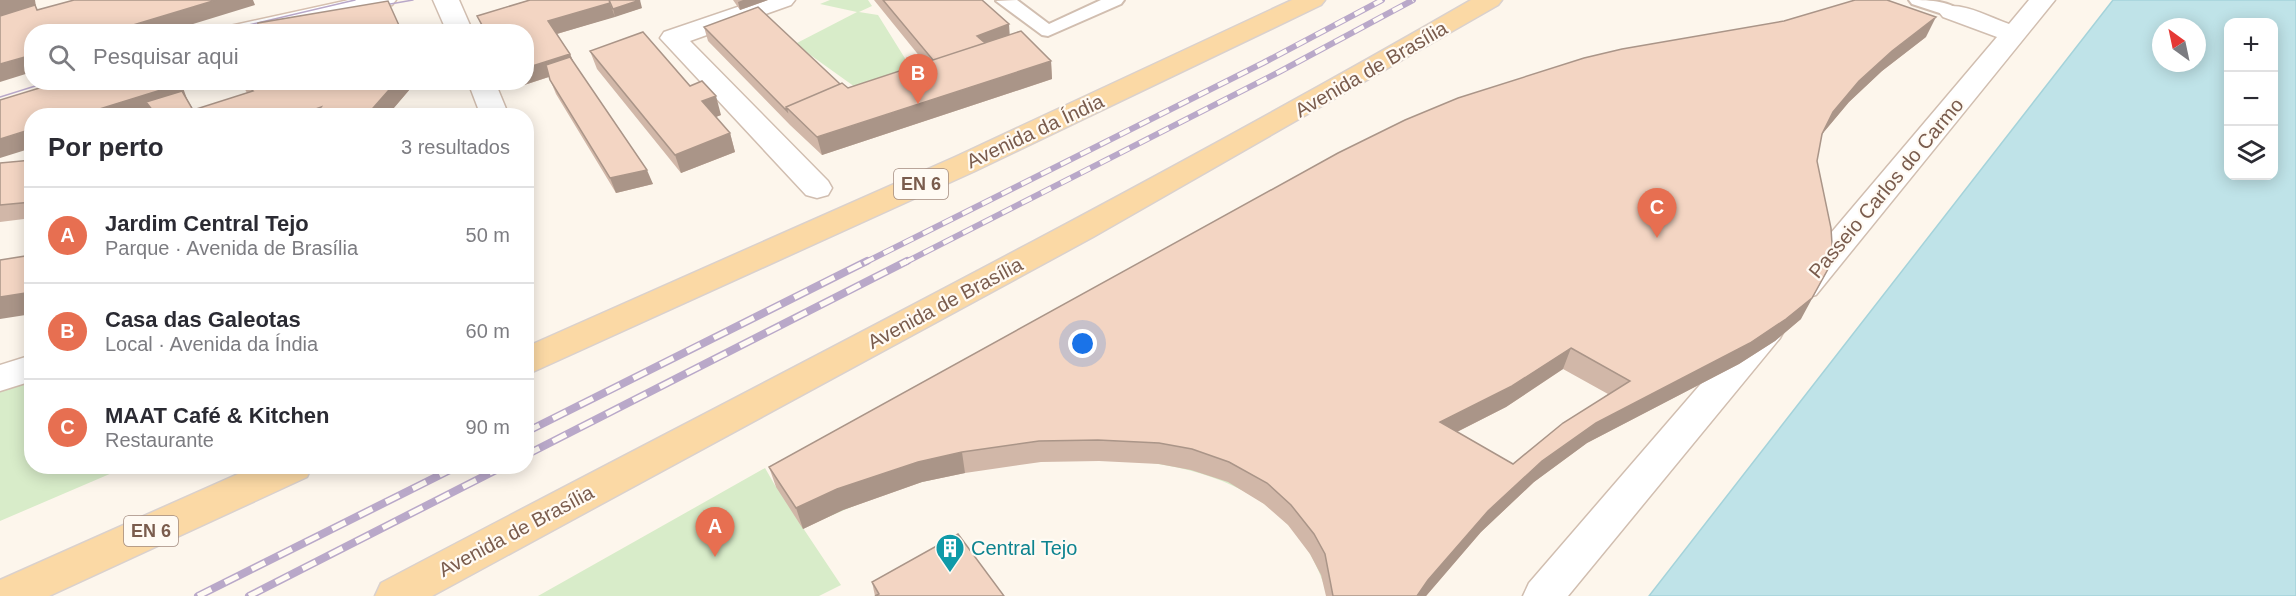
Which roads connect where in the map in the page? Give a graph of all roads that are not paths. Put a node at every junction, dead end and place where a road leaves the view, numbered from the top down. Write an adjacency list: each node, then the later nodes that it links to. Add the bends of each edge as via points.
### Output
1 (383, 0): 11 (street)
2 (446, 0): 12 (street)
3 (782, 0): 16 (street, via 673,38)
4 (1005, 0): 5 (lane, via 1048,31)
5 (1115, 0)
6 (1312, 0): 17 (main road, Avenida da Índia / EN 6, via 965,164)
7 (1489, 0): 22 (main road, Avenida de Brasília, via 1372,70 1081,231)
8 (1918, 0): 10 (lane)
9 (2042, 0): 13 (street, Passeio Carlos do Carmo)
10 (1952, 12): 13 (street)
11 (275, 24)
12 (456, 24)
13 (2013, 34): 23 (street, Passeio Carlos do Carmo)
14 (484, 90): 15 (street)
15 (492, 108)
16 (817, 188)
17 (534, 358)
18 (24, 370): 19 (street)
19 (0, 378)
20 (276, 474): 21 (main road, EN 6)
21 (7, 596)
22 (395, 596)
23 (1544, 596)

